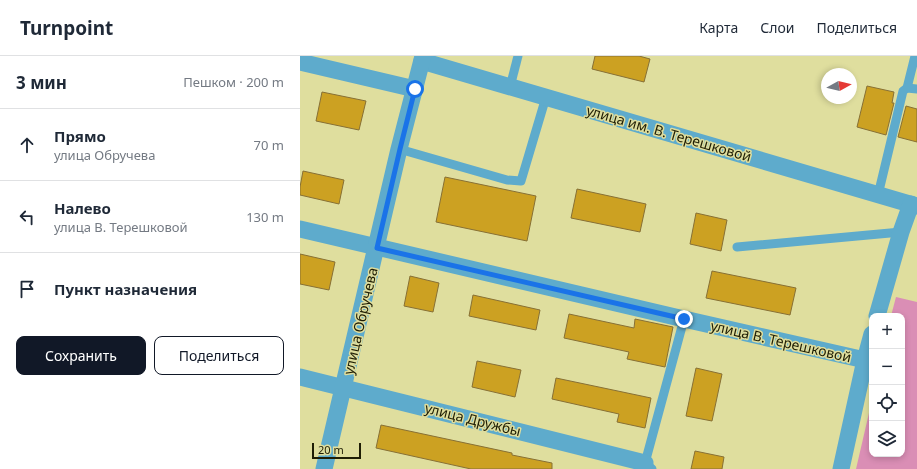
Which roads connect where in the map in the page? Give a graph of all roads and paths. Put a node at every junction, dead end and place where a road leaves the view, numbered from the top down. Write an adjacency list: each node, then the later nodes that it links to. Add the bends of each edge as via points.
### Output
1 (518, 56): 5 (lane)
2 (915, 56): 6 (lane)
3 (422, 58): 5 (street, улица им. В. Терешковой); 7 (street, улица Обручева)
4 (300, 62): 7 (street)
5 (510, 87): 8 (street, улица им. В. Терешковой)
6 (914, 88): 10 (lane, via 903,91)
7 (415, 89): 9 (street, улица Обручева)
8 (546, 97): 9 (lane, via 521,181 507,180); 10 (street, улица им. В. Терешковой)
9 (400, 149): 15 (street, улица Обручева)
10 (878, 195): 11 (street, улица им. В. Терешковой)
11 (914, 205): 13 (street)
12 (300, 229): 15 (street, улица В. Терешковой)
13 (900, 232): 14 (lane); 16 (street)
14 (737, 247)
15 (377, 248): 17 (street, улица В. Терешковой); 21 (street, улица Обручева)
16 (878, 313)
17 (684, 319): 19 (street, улица В. Терешковой); 22 (lane)
18 (869, 345): 19 (street)
19 (865, 360): 24 (street)
20 (300, 377): 21 (street, улица Дружбы)
21 (344, 387): 22 (street, улица Дружбы); 23 (street, улица Обручева)
22 (648, 466)
23 (324, 469)
24 (841, 469)

